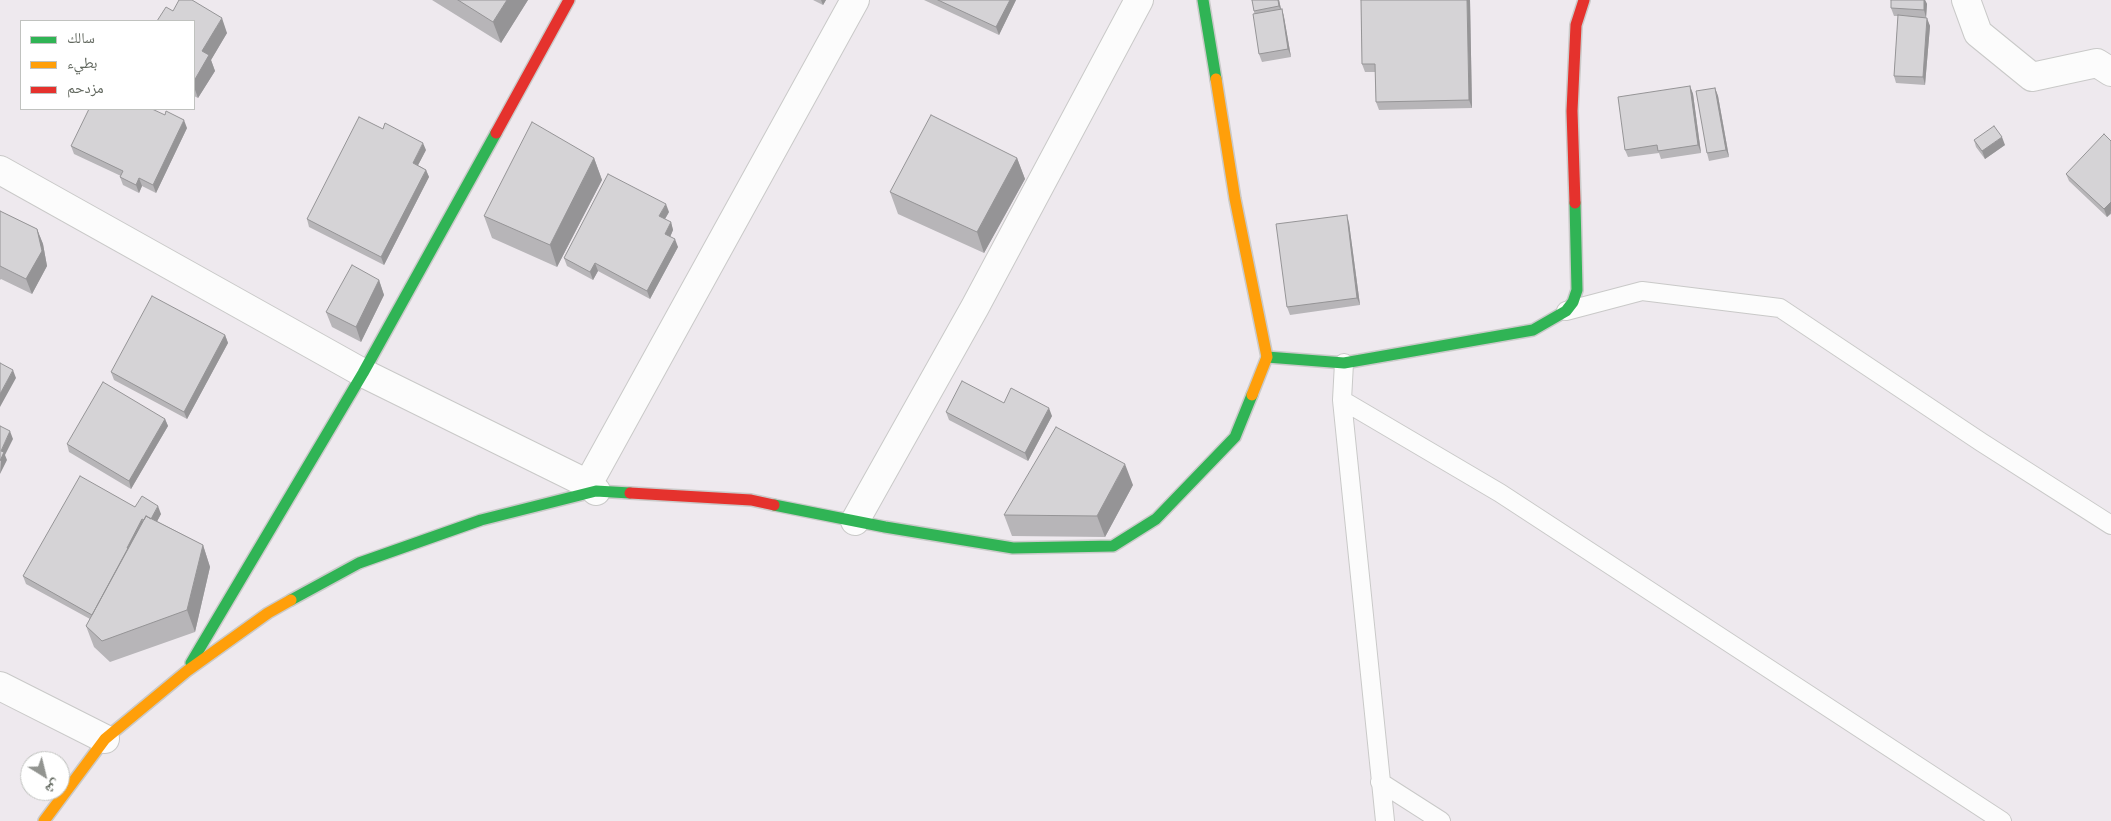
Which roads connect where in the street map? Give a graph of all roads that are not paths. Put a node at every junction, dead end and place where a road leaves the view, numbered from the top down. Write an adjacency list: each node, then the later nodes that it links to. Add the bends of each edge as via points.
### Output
1 (569, 0): 12 (street)
2 (854, 0): 14 (street)
3 (1139, 0): 15 (street, via 975,307)
4 (1203, 0): 10 (street, via 1235,199)
5 (1584, 0): 9 (street, via 1576,25 1572,111 1577,290)
6 (1966, 0): 7 (street, via 1978,33 2032,77 2097,62)
7 (2111, 72)
8 (0, 170): 12 (street)
9 (1566, 311): 11 (street, via 1533,330); 16 (lane, via 1642,291 1780,308)
10 (1267, 356): 11 (street); 15 (street, via 1235,437 1156,519 1113,546 1013,548)
11 (1344, 363): 13 (lane)
12 (363, 373): 14 (street); 17 (street)
13 (1342, 400): 20 (lane); 24 (lane, via 1500,493)
14 (592, 488): 15 (street, via 751,500); 17 (street, via 481,520 359,563 268,613)
15 (855, 521)
16 (2111, 525)
17 (187, 671): 19 (street)
18 (0, 686): 19 (street)
19 (105, 739): 21 (street)
20 (1380, 782): 22 (lane); 23 (lane)
21 (44, 821)
22 (1385, 821)
23 (1441, 821)
24 (2002, 821)

